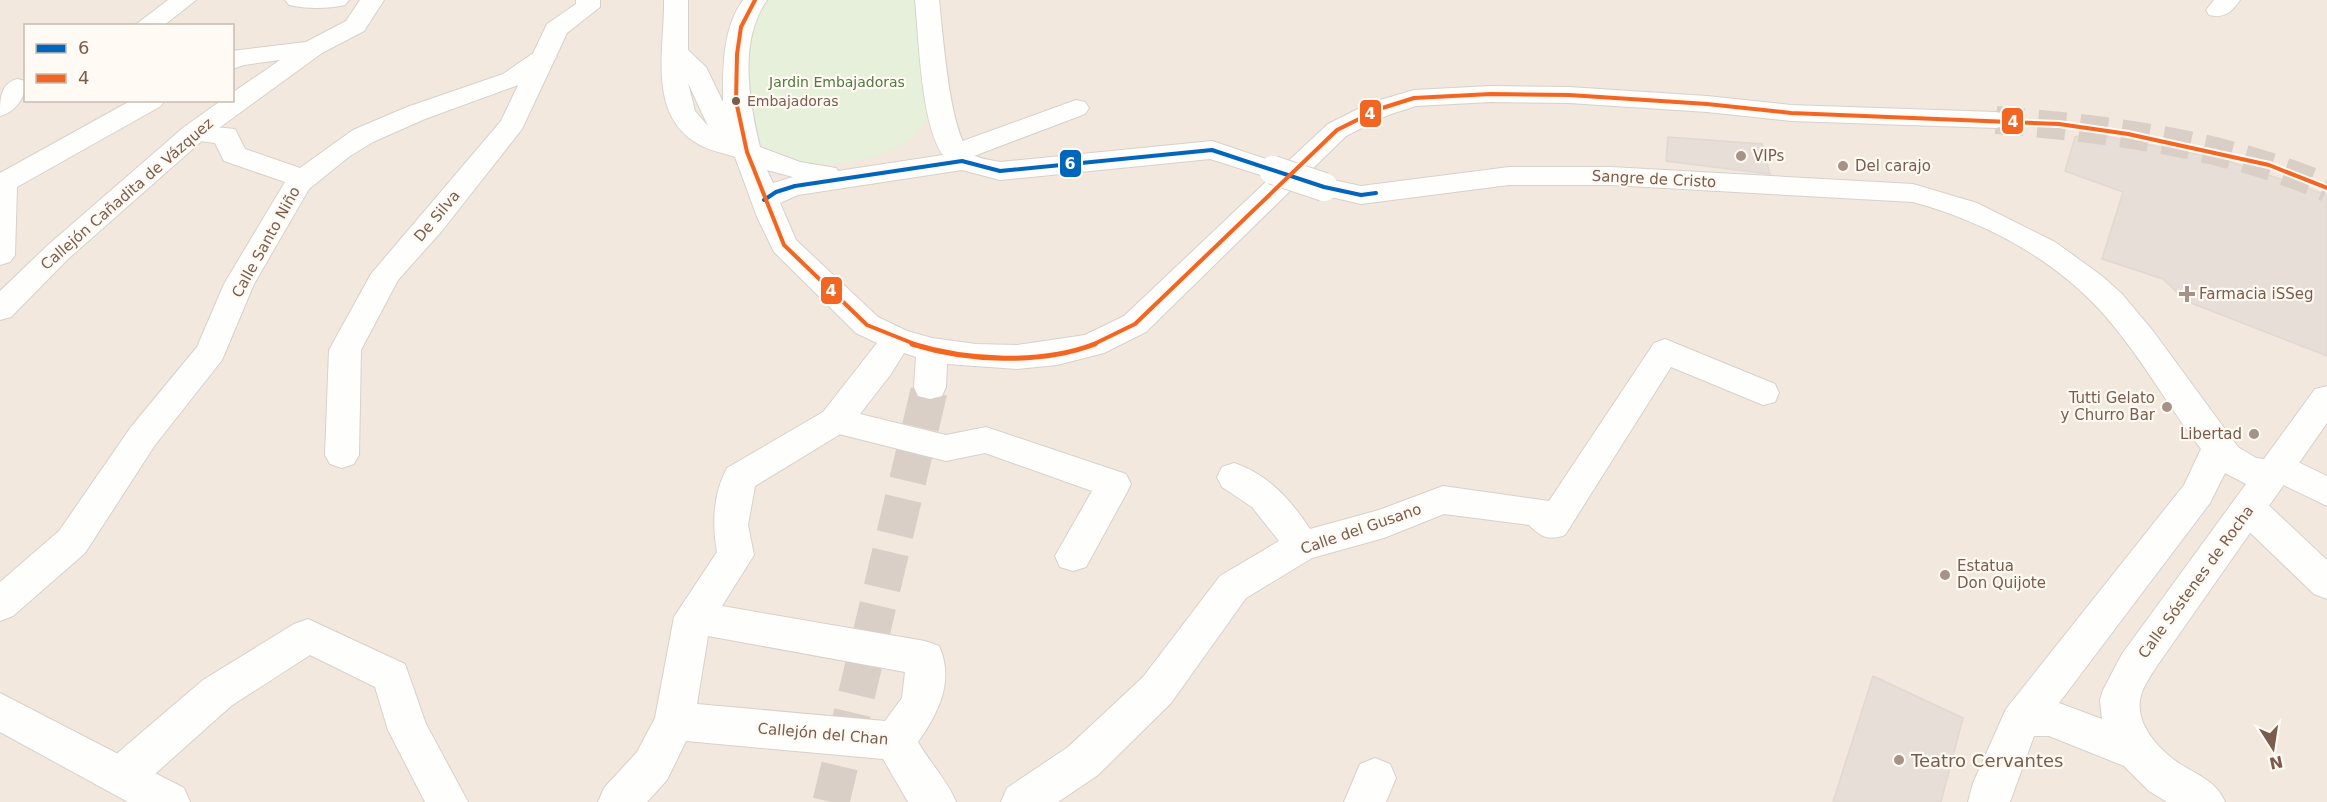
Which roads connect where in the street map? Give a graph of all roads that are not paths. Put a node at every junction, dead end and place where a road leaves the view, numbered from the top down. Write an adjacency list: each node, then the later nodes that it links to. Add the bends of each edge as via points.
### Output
1 (184, 0): 9 (street)
2 (297, 0): 3 (street)
3 (337, 0)
4 (372, 0): 10 (street, Callejón Cañadita de Vázquez, via 355,26)
5 (588, 0): 11 (street, De Silva, via 588,7 556,29)
6 (676, 0): 19 (street, via 674,82 683,115 705,137)
7 (755, 0): 19 (street, via 741,27 737,54)
8 (927, 0): 20 (street, via 937,88)
9 (149, 24)
10 (313, 48): 12 (street); 18 (street, Callejón Cañadita de Vázquez)
11 (544, 57): 21 (street, Calle Santo Niño, via 512,79 363,136); 33 (street, De Silva, via 513,123 386,274 345,350)
12 (234, 60)
13 (14, 86): 15 (street)
14 (148, 102): 22 (street)
15 (0, 108)
16 (1076, 108): 20 (street)
17 (1996, 120): 27 (street, via 1791,113 1569,95 1414,98 1379,109 1337,130 1135,324 1093,345 1057,353 997,357)
18 (194, 133): 21 (street, via 225,135 234,155); 25 (street, Callejón Cañadita de Vázquez, via 58,252)
19 (740, 149): 20 (street, via 795,170 839,174); 23 (street)
20 (956, 152): 23 (street, via 795,186); 32 (street, Sangre de Cristo, bridge, via 1000,171 1212,150 1324,187 1361,195 1509,176 1600,176 1913,193 1948,201 1997,221 2062,262 2109,301)
21 (304, 179): 41 (street, Calle Santo Niño, via 239,284 212,352 143,436 72,542)
22 (2, 185): 24 (street)
23 (764, 200): 26 (street, via 784,245 867,325)
24 (0, 255)
25 (0, 309)
26 (896, 339): 27 (street); 31 (street, via 880,366)
27 (932, 350): 28 (street)
28 (930, 387)
29 (1763, 393): 38 (street, Calle del Gusano, via 1665,351 1552,525 1539,513 1443,500 1384,523)
30 (2327, 398): 34 (street, Calle Sóstenes de Rocha)
31 (835, 421): 39 (street, via 946,448 986,440 1114,484); 42 (street, via 739,478 730,525 736,555)
32 (2219, 447): 34 (street, via 2239,466 2259,474); 45 (street, via 2198,493)
33 (342, 455)
34 (2276, 470): 36 (street); 37 (street, Calle Sóstenes de Rocha)
35 (1234, 477): 38 (street, via 1252,485)
36 (2327, 492)
37 (2249, 509): 40 (street); 47 (street, Calle Sóstenes de Rocha, via 2145,651 2121,691 2119,716)
38 (1302, 546): 53 (street, Calle del Gusano, via 1233,587 1157,690 1083,761)
39 (1073, 556)
40 (2327, 583)
41 (0, 605)
42 (693, 617): 44 (street, via 678,685); 46 (street, Callejón del Chan, via 925,658 922,704)
43 (0, 711): 48 (street)
44 (675, 722): 46 (street, Callejón del Chan); 51 (street, via 652,766)
45 (2020, 722): 47 (street, via 2031,717 2049,718); 54 (street)
46 (895, 741): 52 (street, via 918,782)
47 (2138, 752): 55 (street, via 2164,777)
48 (122, 776): 49 (street); 50 (street, via 217,693 308,636 391,676 408,730)
49 (169, 802)
50 (447, 802)
51 (619, 802)
52 (935, 802)
53 (1022, 802)
54 (1989, 802)
55 (2204, 802)

